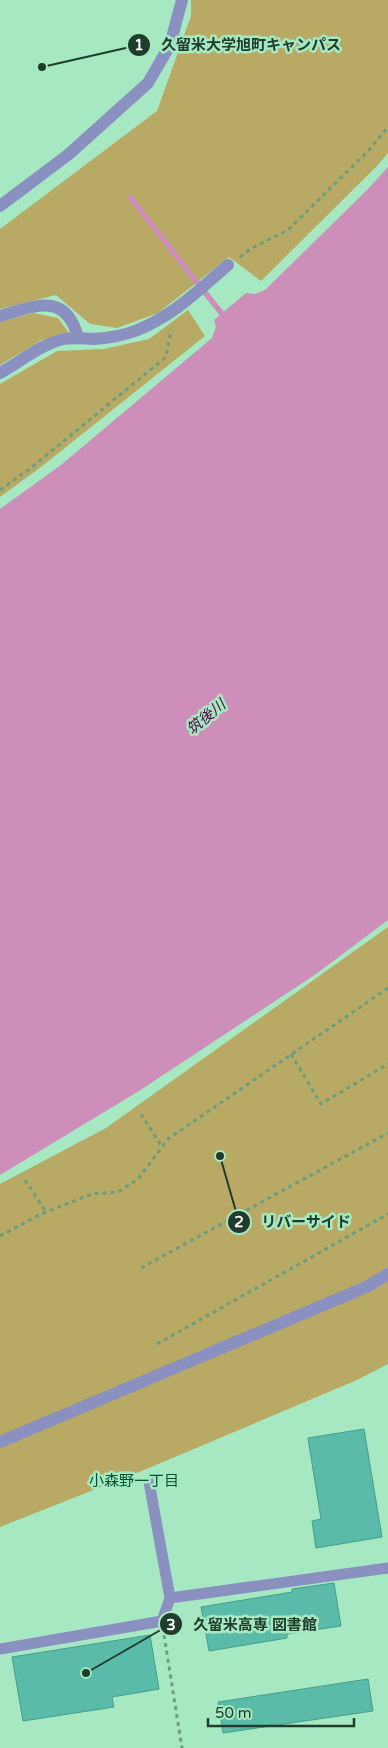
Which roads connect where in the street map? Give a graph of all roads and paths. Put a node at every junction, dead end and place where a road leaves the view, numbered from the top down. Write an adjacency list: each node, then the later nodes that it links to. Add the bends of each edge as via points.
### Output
1 (182, 0): 3 (street, via 170,45 148,84 69,154)
2 (388, 127): 4 (path, via 288,230 252,248)
3 (0, 206)
4 (228, 265): 6 (street)
5 (0, 316): 7 (street, via 37,306 54,306 68,314)
6 (166, 316): 7 (street, via 135,332 112,338); 9 (path, via 172,327 166,357)
7 (78, 337): 8 (street, via 47,345)
8 (0, 374)
9 (0, 490)
10 (388, 988): 11 (path)
11 (291, 1054): 12 (path, via 321,1104); 15 (path, via 168,1139)
12 (388, 1064)
13 (141, 1114): 15 (path)
14 (388, 1134): 20 (path)
15 (162, 1147): 17 (path, via 138,1179 118,1192 92,1194)
16 (25, 1180): 17 (path)
17 (46, 1212): 19 (path)
18 (388, 1214): 22 (path)
19 (0, 1236)
20 (141, 1268)
21 (388, 1274): 23 (street, via 366,1287)
22 (157, 1344)
23 (0, 1442)
24 (149, 1482): 26 (lane)
25 (388, 1568): 26 (lane)
26 (170, 1598): 27 (lane)
27 (162, 1621): 28 (lane); 29 (path)
28 (0, 1649)
29 (182, 1748)

